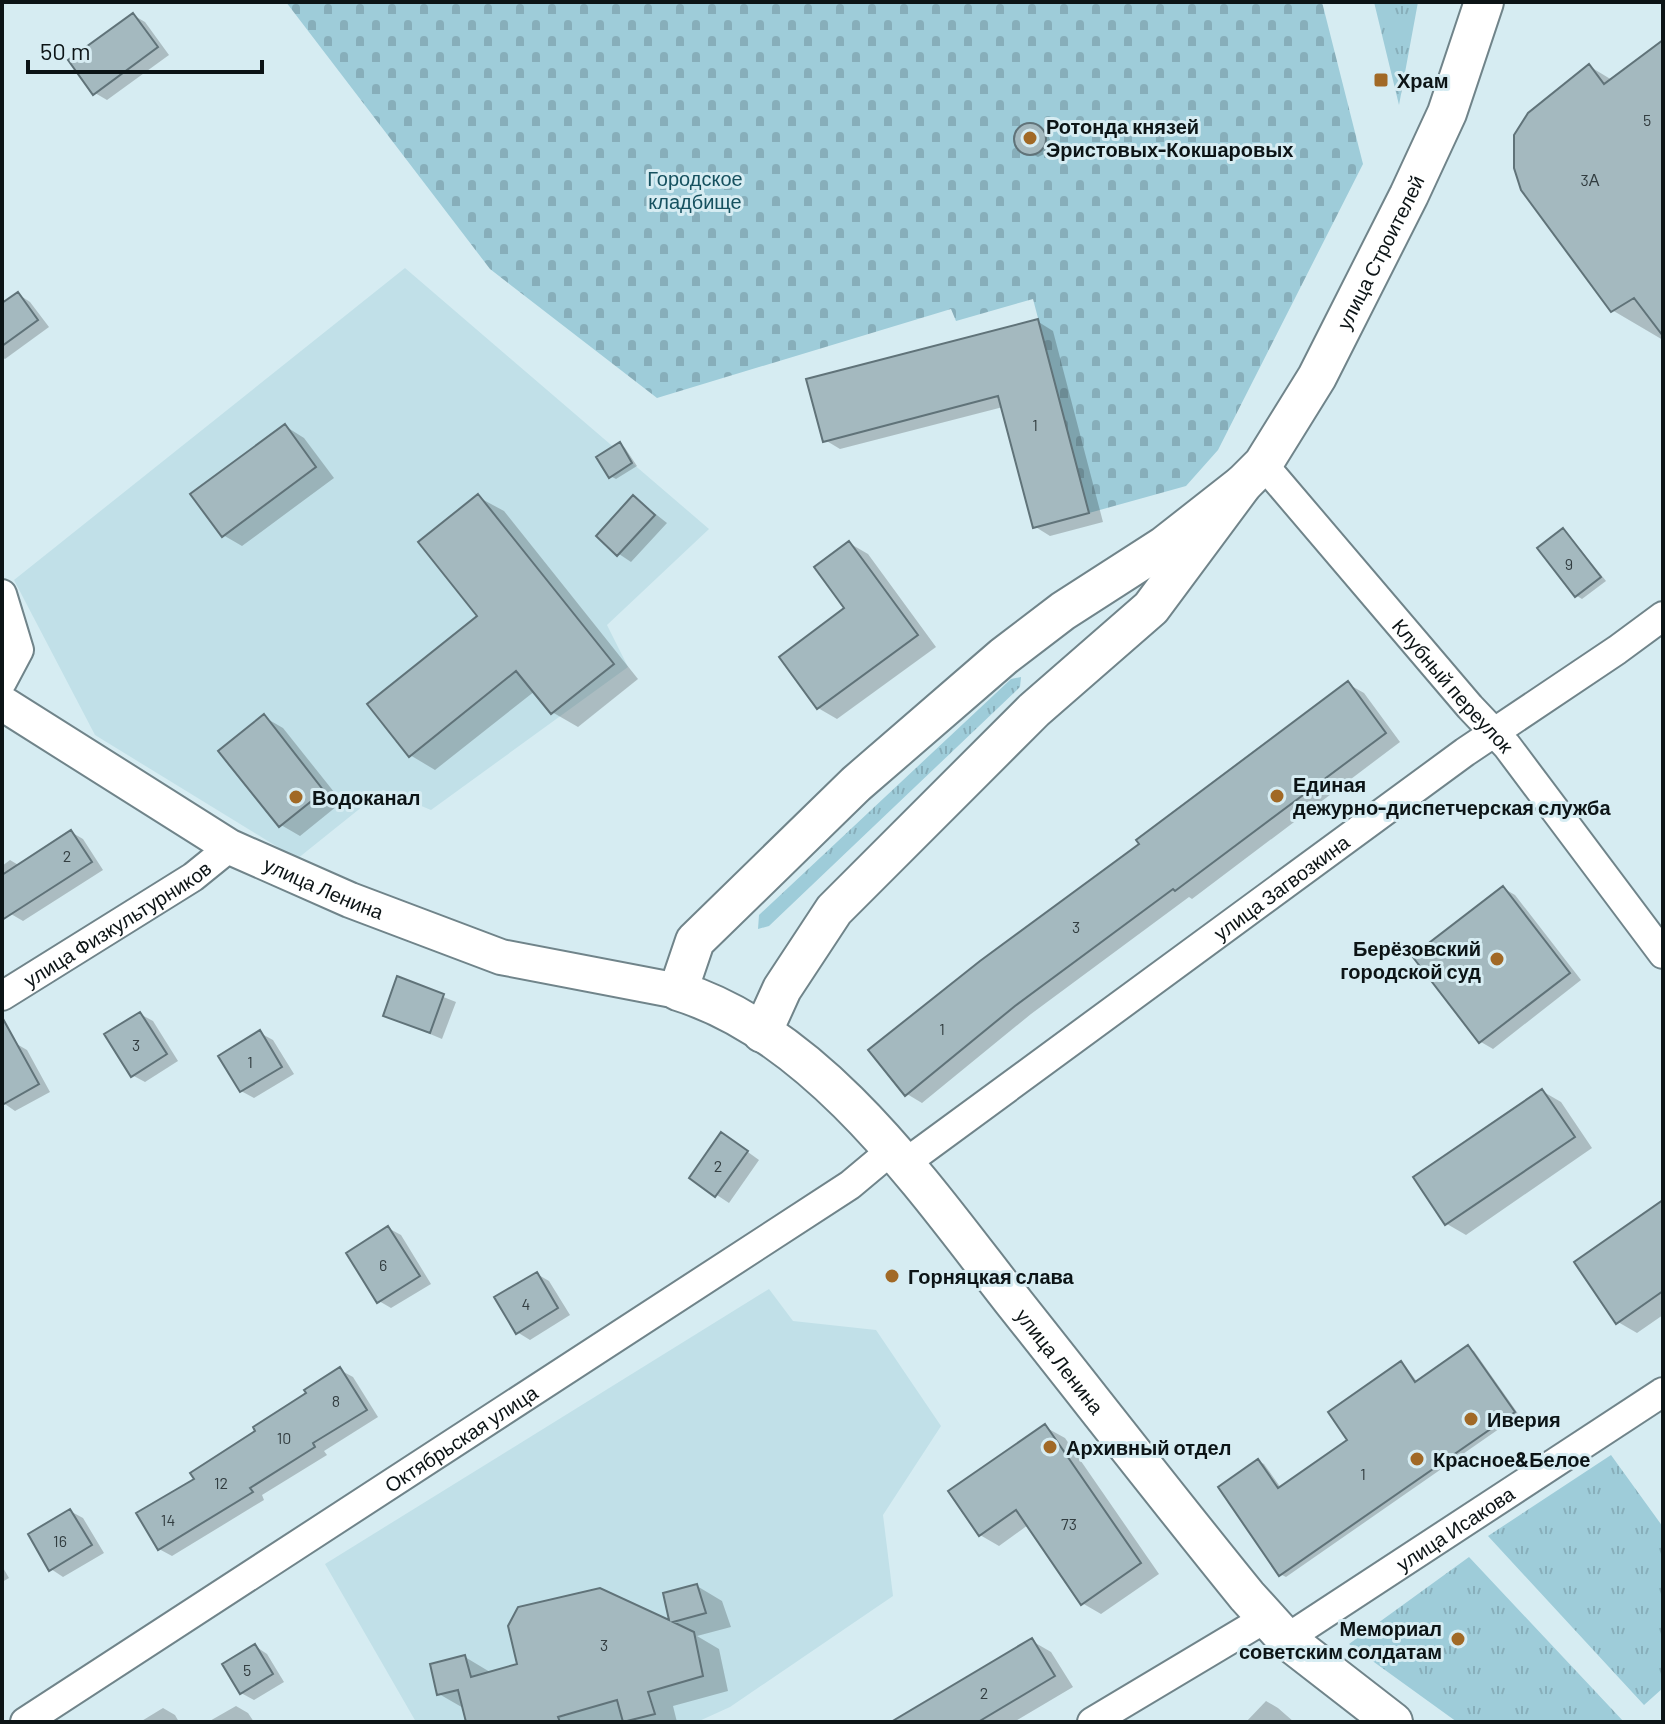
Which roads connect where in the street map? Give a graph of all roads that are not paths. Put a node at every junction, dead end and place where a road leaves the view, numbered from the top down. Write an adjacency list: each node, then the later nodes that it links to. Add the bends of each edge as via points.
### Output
1 (1484, 2): 2 (main road, улица Строителей, via 1447,113 1409,195 1317,377)
2 (1253, 474): 5 (main road, via 1164,546); 8 (main road, улица Строителей, via 1151,608); 9 (street, Клубный переулок)
3 (2, 594): 6 (street, via 19,650)
4 (1663, 616): 9 (street, улица Загвозкина)
5 (1004, 656): 8 (main road, via 1033,659 1043,675); 12 (main road, via 856,784 695,941)
6 (2, 682)
7 (2, 703): 10 (street, улица Ленина)
8 (1034, 710): 14 (main road, улица Строителей, via 834,910 782,989)
9 (1494, 732): 11 (street, Клубный переулок); 15 (street, улица Загвозкина)
10 (230, 847): 12 (street, улица Ленина, via 501,957); 13 (street, улица Физкультурников, via 193,877)
11 (1663, 954)
12 (678, 991): 14 (main road, улица Ленина, via 708,1000)
13 (2, 996)
14 (762, 1033): 15 (main road, улица Ленина, via 819,1074)
15 (899, 1157): 17 (main road, улица Ленина); 18 (street, Октябрьская улица)
16 (1663, 1392): 17 (street, улица Исакова)
17 (1276, 1628): 19 (street, улица Исакова); 20 (main road, улица Ленина)
18 (25, 1722)
19 (1092, 1722)
20 (1393, 1722)

